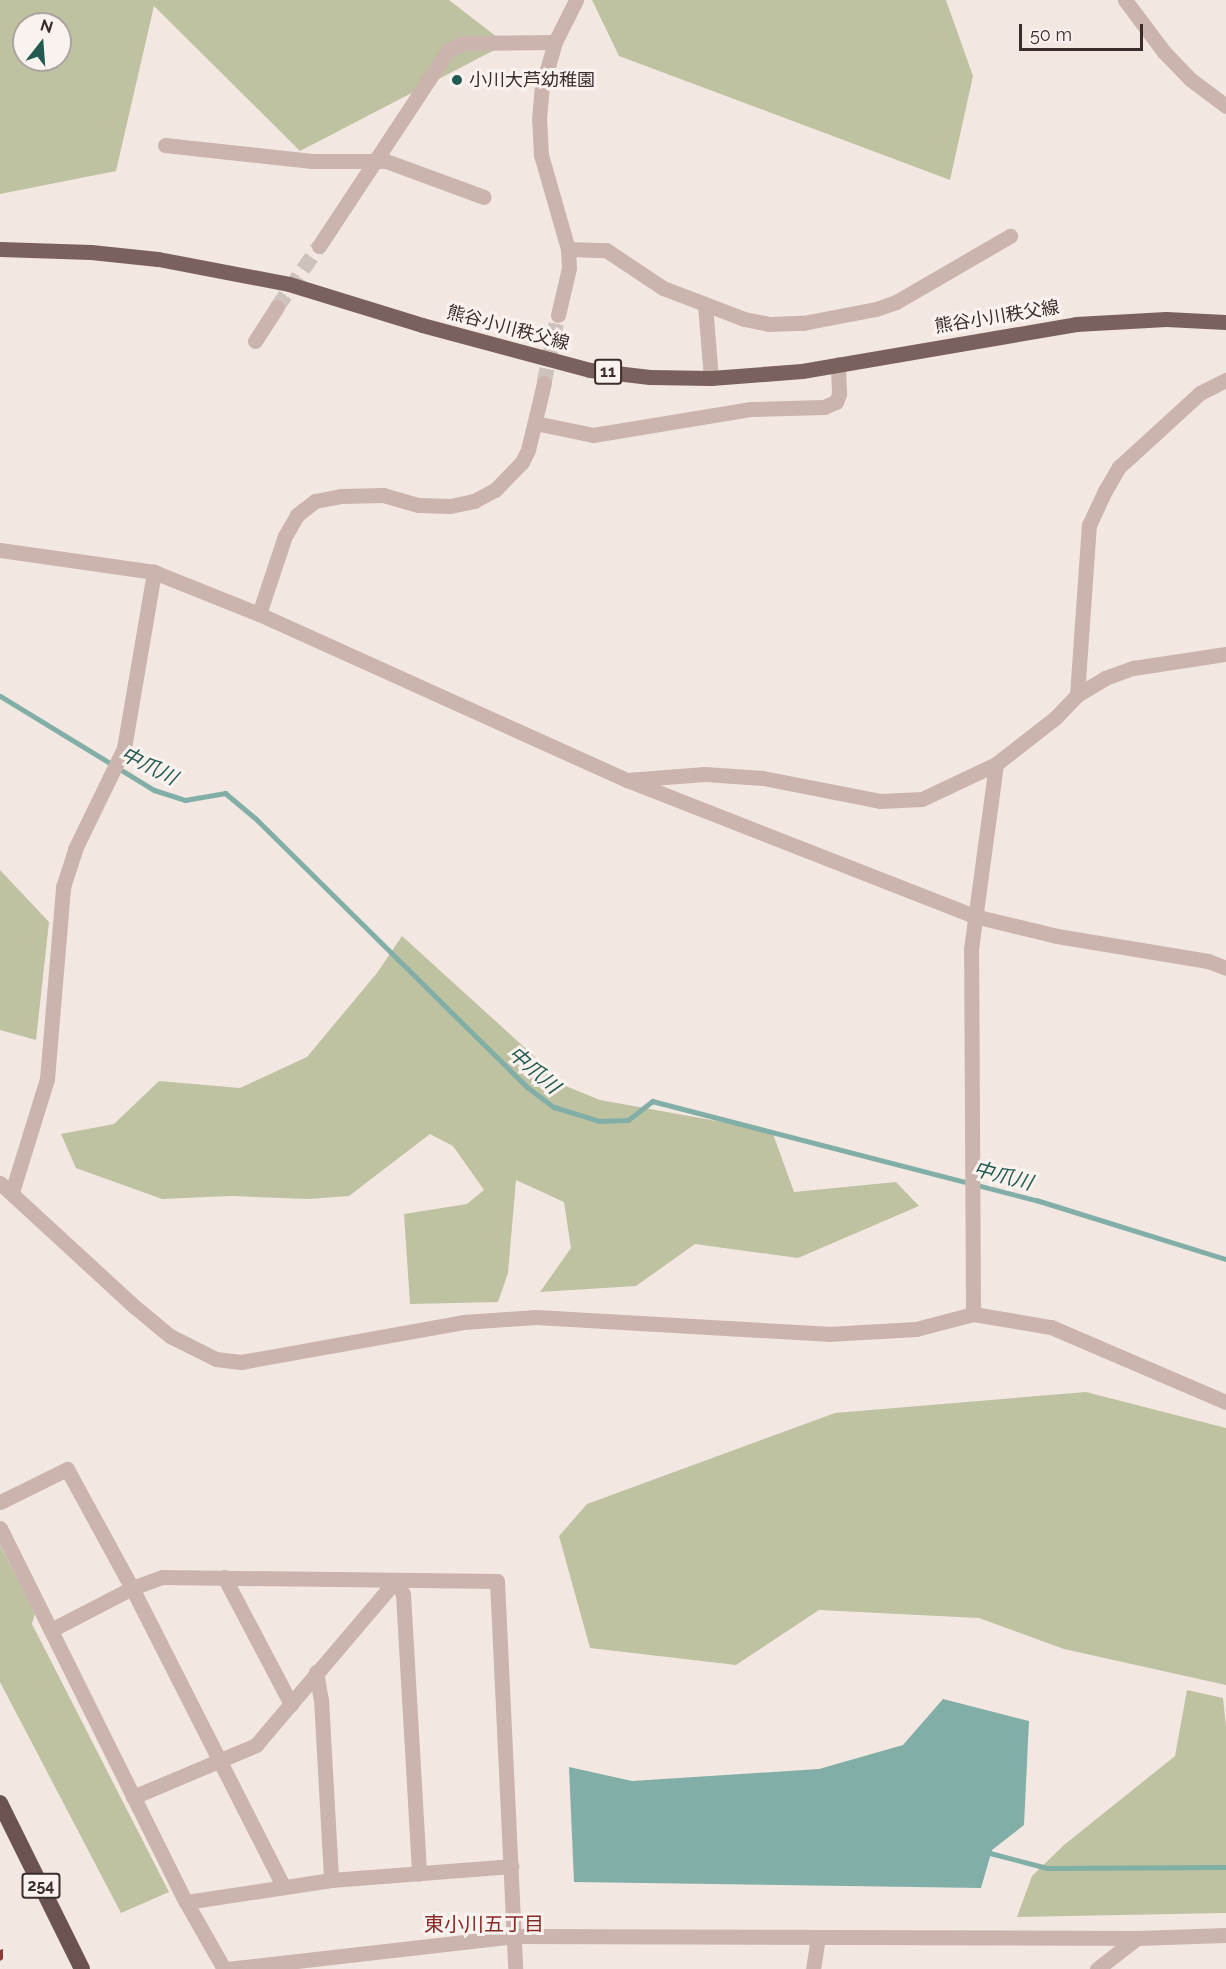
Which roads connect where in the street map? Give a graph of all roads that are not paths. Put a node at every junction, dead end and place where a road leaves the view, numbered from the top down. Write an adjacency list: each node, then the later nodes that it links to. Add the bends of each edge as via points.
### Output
1 (576, 0): 3 (street)
2 (1125, 0): 4 (street, via 1164,52 1190,79)
3 (555, 42): 6 (street, via 464,43 448,50); 11 (street, via 542,87 540,131 544,166)
4 (1226, 106)
5 (165, 145): 6 (street, via 312,161)
6 (377, 161): 7 (street, via 401,165); 9 (street)
7 (484, 197)
8 (1010, 236): 12 (street, via 926,287 876,309 803,323 769,324)
9 (319, 246)
10 (0, 249): 18 (main road, 熊谷小川秩父線 / 11, via 158,259 289,284 590,370 650,377)
11 (568, 249): 12 (street, via 606,250 663,288); 14 (street, via 569,268)
12 (705, 305): 18 (street)
13 (277, 307): 16 (street)
14 (558, 315)
15 (1226, 322): 17 (main road, 熊谷小川秩父線 / 11, via 1166,319 1076,324)
16 (255, 341)
17 (838, 364): 18 (main road, 熊谷小川秩父線 / 11, via 802,371); 21 (street, via 837,402 824,407 750,410 593,435)
18 (711, 378)
19 (1226, 380): 26 (street, via 1200,393 1119,467 1105,491 1089,525)
20 (544, 383): 21 (street)
21 (535, 423): 24 (street, via 522,462 495,490 474,501 450,506 419,505 383,495 315,501 297,515 285,536)
22 (0, 550): 23 (street)
23 (154, 572): 24 (street); 31 (street, via 124,748 75,849 63,887 47,1079)
24 (260, 614): 28 (street)
25 (1226, 654): 26 (street, via 1133,668 1105,678)
26 (1077, 695): 27 (street, via 1055,718)
27 (996, 764): 28 (street, via 922,799 880,801 763,778 705,774); 29 (street)
28 (627, 780): 29 (street)
29 (974, 916): 30 (street, via 1057,936 1208,961); 32 (street, via 970,949)
30 (1226, 968)
31 (6, 1187): 32 (street, via 170,1336 216,1359 241,1362 464,1322 536,1317 828,1334 916,1329)
32 (973, 1314): 33 (street, via 1051,1327)
33 (1226, 1402)
34 (0, 1502): 38 (street, via 67,1469)
35 (0, 1528): 39 (street)
36 (224, 1577): 37 (street); 38 (street, via 162,1577); 41 (street)
37 (395, 1581): 40 (street); 45 (street, via 497,1581); 46 (street, via 403,1594)
38 (132, 1588): 39 (street); 42 (street)
39 (51, 1630): 43 (street)
40 (316, 1672): 41 (street); 47 (street, via 321,1699)
41 (291, 1704): 42 (street, via 255,1744)
42 (220, 1759): 43 (street); 48 (street)
43 (133, 1797): 49 (street)
44 (0, 1803): 54 (highway, 254)
45 (511, 1866): 46 (street); 51 (street)
46 (419, 1874): 47 (street)
47 (331, 1880): 48 (street)
48 (283, 1886): 49 (street)
49 (186, 1902): 55 (street)
50 (1226, 1935): 53 (street)
51 (515, 1936): 52 (street); 55 (street); 56 (street)
52 (818, 1937): 53 (street); 57 (street)
53 (1137, 1938): 58 (street)
54 (82, 1969)
55 (225, 1969)
56 (515, 1969)
57 (813, 1969)
58 (1097, 1969)

